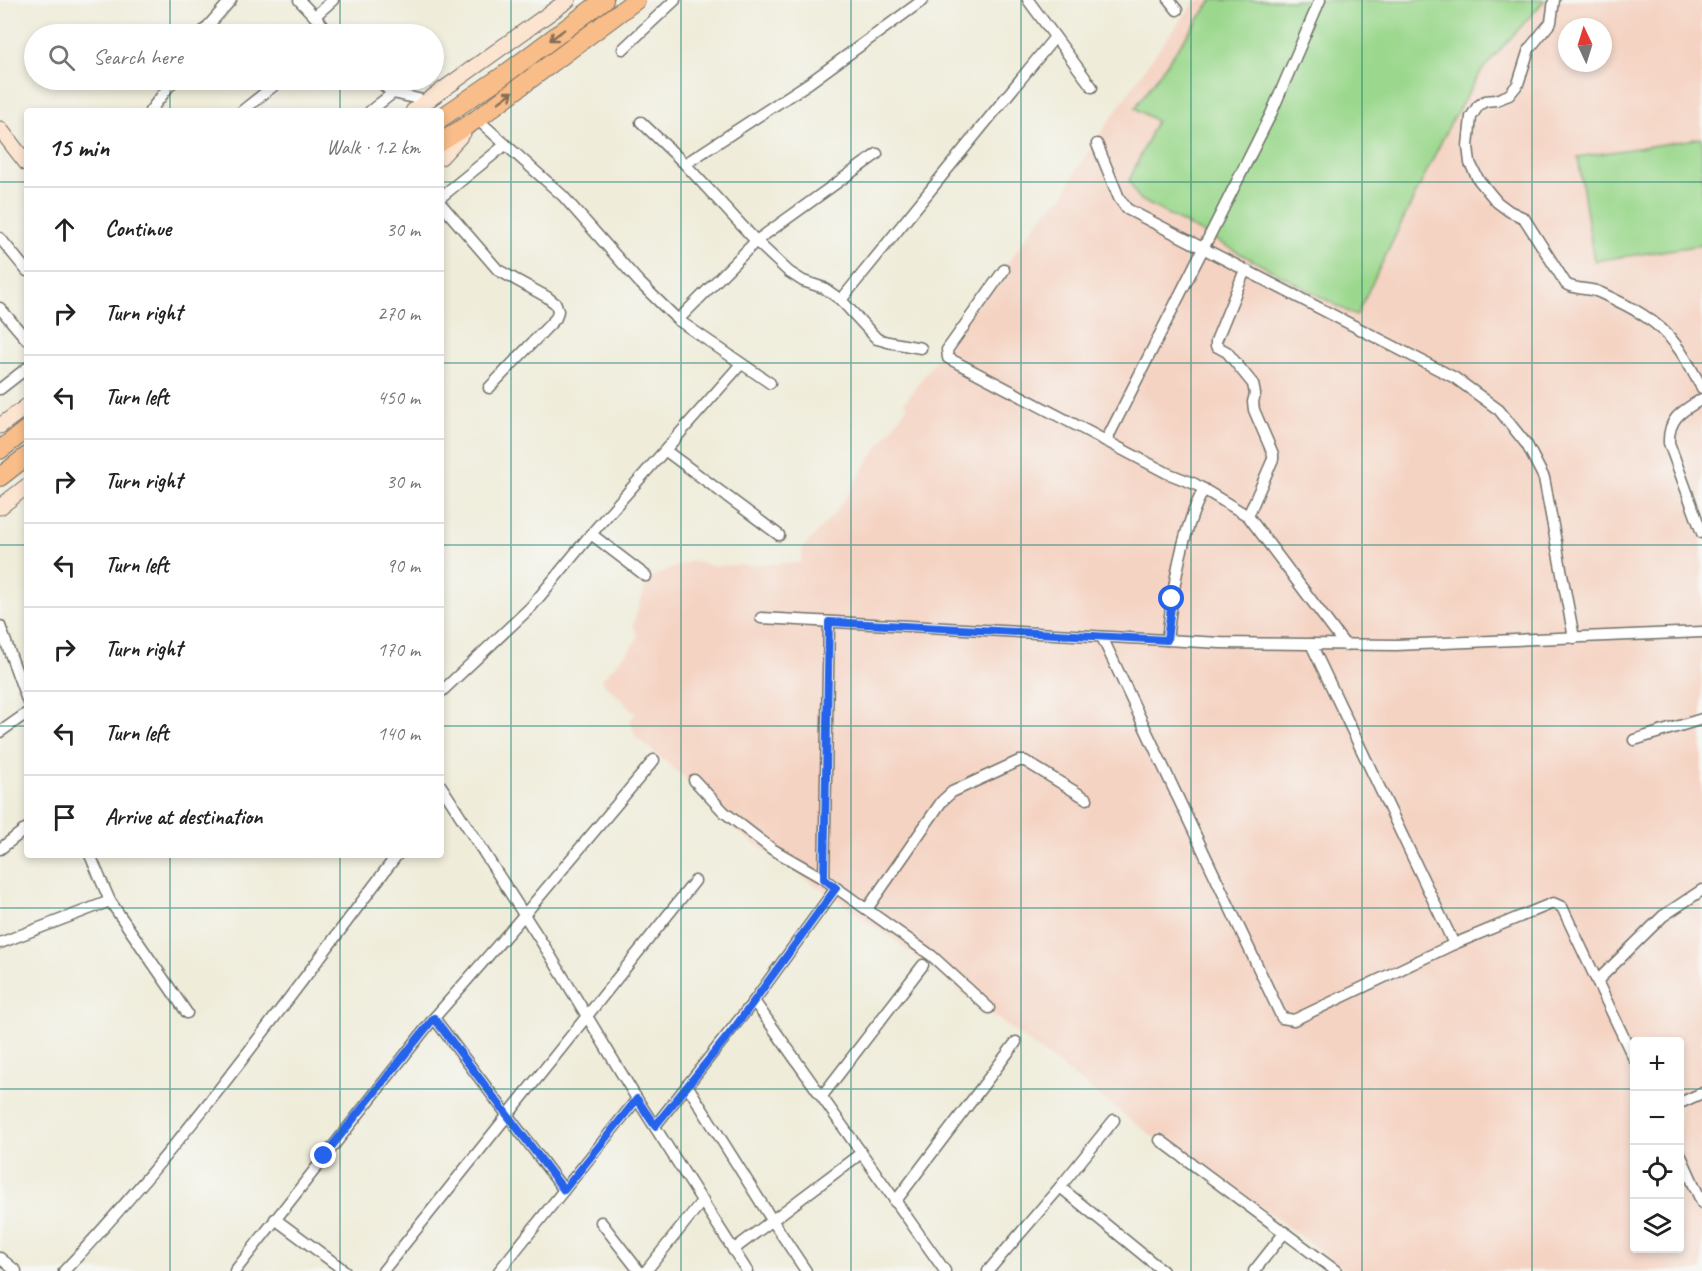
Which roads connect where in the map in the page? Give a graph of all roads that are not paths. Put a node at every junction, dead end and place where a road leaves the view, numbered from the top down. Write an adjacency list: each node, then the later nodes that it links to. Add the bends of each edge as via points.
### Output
1 (231, 0): 15 (street)
2 (299, 0): 14 (street)
3 (333, 0): 14 (street)
4 (568, 0): 20 (main road)
5 (604, 0): 31 (highway, one-way to 31)
6 (636, 0): 32 (highway, one-way to 6)
7 (675, 0): 18 (street)
8 (923, 0): 41 (street, via 808,83)
9 (1028, 0): 17 (street)
10 (1168, 0): 13 (street)
11 (1320, 0): 46 (street, via 1271,114)
12 (1554, 0): 59 (street, via 1551,22 1529,49 1518,84 1509,95 1485,101 1471,117 1470,163 1497,202 1531,226 1566,284 1599,292 1644,315 1676,344)
13 (1177, 10)
14 (315, 16): 16 (street)
15 (210, 24)
16 (322, 24)
17 (1055, 37): 19 (street); 50 (street)
18 (623, 49)
19 (1092, 87)
20 (444, 88)
21 (166, 90): 27 (street)
22 (268, 90): 28 (street)
23 (389, 90): 25 (street)
24 (441, 90): 26 (main road)
25 (393, 93): 26 (street); 29 (street)
26 (427, 100): 30 (main road)
27 (152, 108)
28 (246, 108)
29 (374, 108)
30 (417, 108)
31 (444, 116)
32 (477, 118): 35 (highway); 37 (street); 38 (main road)
33 (641, 122): 41 (street)
34 (0, 129): 40 (main road)
35 (444, 140)
36 (1097, 144): 46 (street, via 1127,209)
37 (505, 145): 42 (street); 52 (street, via 563,196)
38 (444, 154)
39 (877, 154): 45 (street)
40 (24, 160)
41 (685, 164): 45 (street)
42 (444, 195)
43 (444, 207): 58 (street, via 498,270 547,297 558,311 556,318)
44 (0, 238): 47 (street)
45 (756, 241): 50 (street, via 789,272); 52 (street)
46 (1203, 248): 49 (street); 65 (street)
47 (24, 268)
48 (1004, 270): 65 (street, via 947,350 948,358)
49 (1245, 270): 73 (street, via 1216,346 1227,352 1252,384 1254,410 1274,454); 83 (street, via 1455,378 1499,410 1527,445 1544,478)
50 (841, 300): 54 (street, via 877,339)
51 (0, 308): 53 (street)
52 (678, 320): 55 (street)
53 (24, 336)
54 (921, 348)
55 (741, 364): 57 (street); 67 (street)
56 (24, 370): 60 (street)
57 (770, 383)
58 (489, 388)
59 (1702, 388)
60 (0, 389)
61 (1702, 399): 74 (street, via 1681,412 1668,429 1669,443)
62 (24, 408): 63 (main road)
63 (1, 423)
64 (24, 431): 66 (highway)
65 (1106, 441): 71 (street)
66 (0, 450)
67 (666, 451): 75 (street); 76 (street)
68 (24, 458): 69 (highway)
69 (0, 477)
70 (24, 488): 72 (main road)
71 (1203, 489): 73 (street); 84 (street, via 1193,508 1172,599)
72 (0, 507)
73 (1248, 516): 86 (street)
74 (1702, 533)
75 (591, 534): 77 (street); 87 (street, via 531,607)
76 (779, 535)
77 (646, 576)
78 (761, 618): 79 (street)
79 (829, 622): 82 (street); 101 (street)
80 (0, 626): 88 (street)
81 (1702, 632): 83 (street)
82 (1101, 637): 84 (street); 109 (street, via 1282,1018 1294,1020)
83 (1574, 638): 86 (street)
84 (1167, 640): 85 (street)
85 (1311, 644): 86 (street); 109 (street)
86 (1345, 645)
87 (444, 689)
88 (24, 692)
89 (24, 715): 91 (street)
90 (1702, 719): 92 (street)
91 (0, 732)
92 (1635, 740)
93 (654, 760): 107 (street)
94 (694, 780): 101 (street, via 724,812 772,849)
95 (444, 795): 107 (street)
96 (1087, 799): 106 (street, via 1026,761 952,792)
97 (24, 830): 98 (street)
98 (0, 849)
99 (91, 858): 105 (street)
100 (395, 858): 142 (street, via 233,1071 108,1225)
101 (824, 879): 103 (street)
102 (695, 881): 115 (street)
103 (836, 888): 106 (street); 112 (street)
104 (1702, 890): 111 (street, via 1663,916)
105 (110, 901): 108 (street); 114 (street)
106 (867, 909): 113 (street, via 932,956)
107 (524, 915): 115 (street); 116 (street)
108 (0, 943)
109 (1454, 944): 111 (street, via 1553,903 1562,907)
110 (923, 965): 121 (street)
111 (1597, 981): 118 (street)
112 (754, 1000): 119 (street); 121 (street)
113 (989, 1008)
114 (187, 1013)
115 (587, 1017): 122 (street); 124 (street)
116 (434, 1018): 124 (street); 135 (street)
117 (1016, 1042): 133 (street)
118 (1630, 1049)
119 (687, 1085): 126 (street); 136 (street)
120 (1702, 1093): 123 (street)
121 (822, 1096): 128 (street)
122 (637, 1099): 126 (street); 131 (street)
123 (1684, 1101)
124 (507, 1116): 131 (street); 145 (street)
125 (1114, 1120): 130 (street)
126 (655, 1126): 132 (street)
127 (1160, 1140): 138 (street)
128 (860, 1154): 133 (street); 136 (street)
129 (1684, 1163): 134 (street)
130 (1060, 1187): 152 (street); 153 (street)
131 (564, 1190): 146 (street)
132 (703, 1200): 139 (street); 148 (street)
133 (895, 1202): 151 (street)
134 (1702, 1203)
135 (276, 1219): 143 (street); 144 (street)
136 (772, 1220): 139 (street); 150 (street)
137 (602, 1222): 147 (street)
138 (1285, 1232): 154 (street); 155 (street)
139 (733, 1250): 149 (street)
140 (0, 1258): 141 (street)
141 (15, 1271)
142 (64, 1271)
143 (235, 1271)
144 (345, 1271)
145 (383, 1271)
146 (499, 1271)
147 (639, 1271)
148 (646, 1271)
149 (747, 1271)
150 (806, 1271)
151 (945, 1271)
152 (988, 1271)
153 (1162, 1271)
154 (1254, 1271)
155 (1336, 1271)

